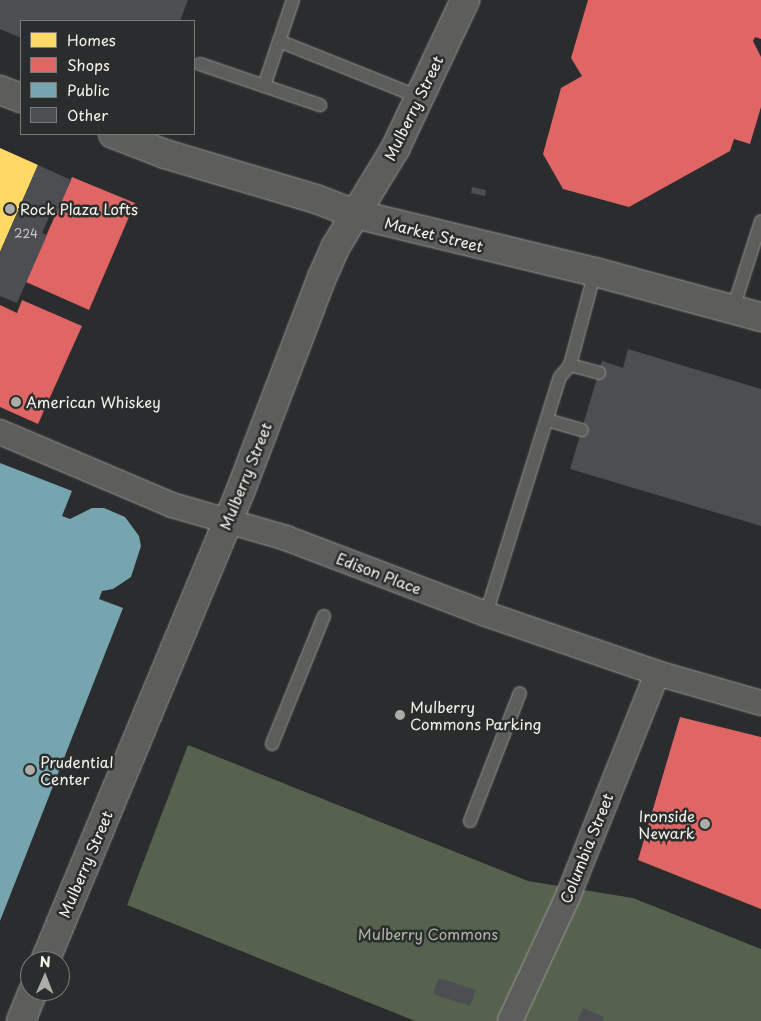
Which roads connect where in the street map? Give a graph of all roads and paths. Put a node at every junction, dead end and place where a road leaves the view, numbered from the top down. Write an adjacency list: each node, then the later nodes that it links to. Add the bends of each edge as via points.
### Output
1 (294, 0): 3 (lane)
2 (465, 0): 7 (street, Mulberry Street)
3 (279, 42): 5 (lane); 7 (lane)
4 (200, 64): 5 (lane)
5 (264, 86): 9 (lane)
6 (0, 90): 8 (street)
7 (419, 97): 11 (street, Mulberry Street, via 395,149)
8 (20, 98)
9 (320, 105)
10 (116, 135): 11 (street, Market Street, via 165,154 316,199)
11 (355, 214): 13 (street, Market Street); 21 (street, Mulberry Street, via 324,275)
12 (761, 221): 14 (lane)
13 (595, 272): 14 (street, Market Street); 16 (lane)
14 (733, 309): 15 (street, Market Street)
15 (761, 317)
16 (570, 365): 17 (lane); 18 (lane, via 560,377)
17 (599, 373)
18 (547, 420): 19 (lane); 22 (lane)
19 (582, 430)
20 (0, 432): 21 (street, Edison Place, via 172,505)
21 (228, 521): 22 (street, Edison Place, via 286,538); 29 (street, Mulberry Street)
22 (486, 614): 24 (street, Edison Place)
23 (324, 616): 27 (lane)
24 (656, 674): 26 (street, Edison Place); 32 (street, Columbia Street, via 568,896)
25 (520, 692): 28 (lane)
26 (761, 703)
27 (272, 744)
28 (470, 821)
29 (49, 951)
30 (29, 1001): 31 (street)
31 (21, 1021)
32 (510, 1021)

